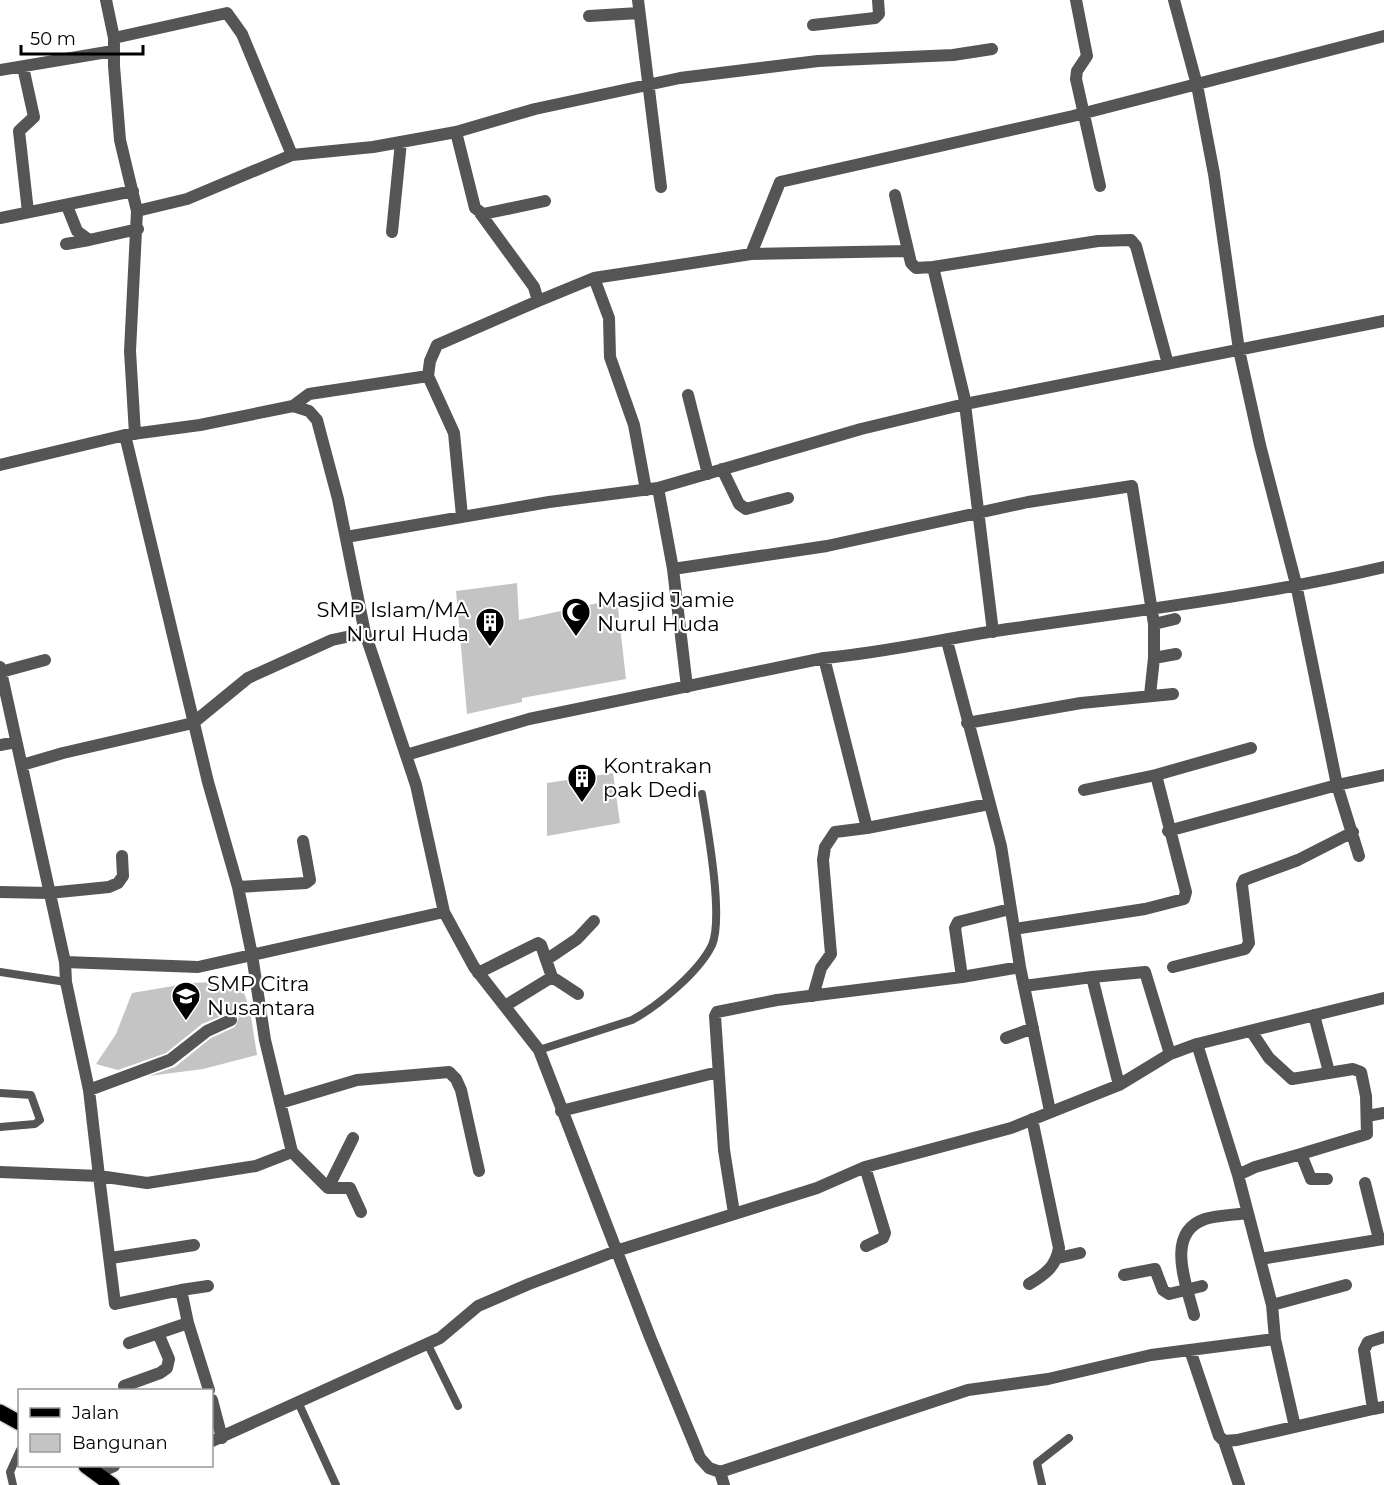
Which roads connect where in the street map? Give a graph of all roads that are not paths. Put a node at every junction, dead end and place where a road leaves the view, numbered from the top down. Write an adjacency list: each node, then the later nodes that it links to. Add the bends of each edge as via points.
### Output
1 (106, 0): 9 (street)
2 (878, 0): 7 (street, via 879,14 875,18)
3 (1076, 0): 16 (street, via 1087,56 1076,76)
4 (1174, 0): 15 (street)
5 (639, 6): 6 (street); 14 (street)
6 (589, 16)
7 (813, 25)
8 (1384, 36): 15 (street)
9 (114, 38): 11 (street); 19 (street, via 228,13 242,34)
10 (992, 49): 14 (street, via 953,55 818,61)
11 (113, 51): 12 (street); 22 (street, via 120,140)
12 (23, 67): 13 (street); 27 (street, via 34,117 19,131)
13 (0, 70)
14 (649, 85): 17 (street, via 535,109); 21 (street)
15 (1197, 85): 16 (street); 40 (street)
16 (1083, 113): 20 (street); 35 (street, via 780,182)
17 (456, 132): 18 (street); 28 (street, via 475,208)
18 (401, 141): 19 (street); 31 (street)
19 (292, 155): 26 (street, via 187,199)
20 (1100, 186)
21 (661, 187)
22 (133, 191): 25 (street); 26 (street)
23 (895, 195): 34 (street)
24 (545, 201): 28 (street)
25 (67, 206): 27 (street); 32 (street, via 77,231)
26 (137, 211): 30 (street)
27 (28, 212): 29 (street)
28 (480, 213): 38 (street, via 534,287)
29 (0, 218)
30 (138, 229): 32 (street); 46 (street, via 130,351)
31 (392, 232)
32 (89, 240): 33 (street)
33 (66, 244)
34 (907, 251): 35 (street); 36 (street, via 916,268)
35 (751, 254): 37 (street)
36 (933, 267): 41 (street, via 1098,241 1131,240 1136,246); 44 (street)
37 (594, 278): 38 (street); 50 (street, via 609,318 610,357)
38 (538, 301): 42 (street, via 437,345)
39 (1384, 321): 40 (street)
40 (1239, 350): 41 (street); 57 (street)
41 (1168, 364): 44 (street)
42 (428, 376): 45 (street, via 309,394); 53 (street, via 454,433)
43 (688, 395): 49 (street)
44 (965, 404): 48 (street); 52 (street)
45 (293, 406): 46 (street, via 200,426); 54 (street, via 309,411 317,420)
46 (130, 435): 47 (street); 72 (street)
47 (0, 465)
48 (722, 469): 49 (street); 51 (street, via 739,504 746,509)
49 (708, 474): 50 (street)
50 (652, 489): 53 (street); 56 (street)
51 (788, 498)
52 (980, 512): 56 (street, via 827,546); 58 (street, via 1132,486); 61 (street)
53 (462, 516): 54 (street)
54 (346, 537): 62 (street)
55 (1384, 567): 57 (street)
56 (673, 569): 69 (street)
57 (1296, 584): 58 (street); 81 (street)
58 (1151, 608): 60 (street); 61 (street)
59 (1175, 620): 60 (street)
60 (1154, 624): 66 (street)
61 (993, 632): 63 (street)
62 (365, 633): 72 (street, via 332,640 248,678); 77 (street)
63 (947, 641): 65 (street); 73 (street)
64 (1176, 654): 66 (street)
65 (824, 658): 69 (street); 85 (street)
66 (1154, 658): 71 (street)
67 (45, 660): 68 (street)
68 (1, 670): 74 (street)
69 (687, 687): 77 (street, via 529,719)
70 (1173, 694): 71 (street)
71 (1150, 695): 73 (street)
72 (193, 723): 78 (street); 91 (street)
73 (967, 723): 84 (street)
74 (16, 742): 75 (street); 78 (street)
75 (0, 745)
76 (1251, 748): 79 (street)
77 (405, 755): 95 (street, via 423,810)
78 (22, 765): 93 (street)
79 (1156, 775): 82 (street); 86 (street)
80 (1384, 775): 81 (street)
81 (1337, 785): 86 (street); 87 (street)
82 (1084, 790)
83 (702, 794): 120 (lane, via 714,867 715,936 706,954 669,995 646,1012)
84 (989, 804): 85 (street); 94 (street, via 1001,846)
85 (867, 828): 111 (street, via 835,832 825,847 831,954 821,968)
86 (1168, 831): 97 (street, via 1186,892 1183,900)
87 (1353, 832): 90 (street); 102 (street, via 1298,860 1244,880 1249,943 1245,949)
88 (303, 841): 91 (street, via 310,880 306,883)
89 (122, 856): 93 (street, via 123,876 118,884)
90 (1359, 856)
91 (238, 887): 98 (street)
92 (0, 892): 93 (street)
93 (49, 893): 100 (street)
94 (1011, 909): 97 (street); 106 (street, via 958,922 955,928)
95 (444, 912): 98 (street); 104 (street)
96 (594, 921): 99 (street, via 577,939)
97 (1014, 929): 101 (street)
98 (252, 955): 100 (street, via 198,967); 127 (street, via 265,1040)
99 (546, 960): 104 (street, via 541,945 536,943); 105 (street)
100 (65, 962): 108 (street)
101 (1020, 967): 106 (street); 109 (street)
102 (1173, 967)
103 (0, 972): 108 (lane)
104 (478, 973): 113 (street)
105 (552, 977): 110 (street); 113 (street)
106 (962, 977): 111 (street)
107 (1092, 977): 109 (street); 121 (street, via 1145,972); 124 (street)
108 (66, 982): 125 (street)
109 (1024, 986): 116 (street)
110 (579, 994)
111 (813, 996): 122 (street, via 717,1012)
112 (1384, 998): 114 (street)
113 (505, 1006): 120 (street)
114 (1314, 1015): 117 (street); 123 (street)
115 (231, 1020): 125 (street, via 207,1031 170,1060)
116 (1033, 1028): 118 (street); 129 (street)
117 (1251, 1031): 119 (street); 123 (street, via 1289,1078 1296,1080)
118 (1006, 1038)
119 (1197, 1044): 121 (street); 140 (street)
120 (539, 1050): 128 (street)
121 (1170, 1054): 124 (street)
122 (718, 1072): 128 (street); 146 (street)
123 (1329, 1072): 131 (street, via 1360,1071)
124 (1119, 1085): 129 (street)
125 (89, 1090): 141 (street)
126 (0, 1093): 133 (lane, via 31,1095 40,1120)
127 (280, 1103): 135 (street); 139 (street, via 357,1080 449,1072 461,1090)
128 (561, 1111): 151 (street)
129 (1050, 1111): 132 (street)
130 (1384, 1113): 131 (street)
131 (1366, 1116): 136 (street, via 1364,1137)
132 (1032, 1119): 137 (street); 154 (street)
133 (0, 1127)
134 (353, 1138): 144 (street)
135 (292, 1152): 141 (street, via 256,1166 147,1183); 144 (street)
136 (1301, 1154): 140 (street); 142 (street, via 1311,1179)
137 (865, 1167): 146 (street, via 817,1188); 150 (street, via 885,1233)
138 (0, 1172): 141 (street)
139 (479, 1172)
140 (1238, 1175): 147 (street)
141 (99, 1176): 153 (street)
142 (1327, 1179)
143 (1365, 1183): 148 (street)
144 (328, 1188): 145 (street, via 350,1188)
145 (361, 1212)
146 (734, 1213): 151 (street)
147 (1247, 1213): 155 (street); 161 (street, via 1205,1219 1186,1234 1180,1254)
148 (1382, 1239): 155 (street)
149 (194, 1245): 153 (street)
150 (866, 1246)
151 (616, 1251): 170 (street, via 485,1302 440,1338); 186 (street, via 700,1458 709,1468)
152 (1080, 1253): 154 (street)
153 (111, 1258): 162 (street, via 115,1304)
154 (1058, 1258): 157 (street, via 1046,1275)
155 (1260, 1259): 163 (street)
156 (1124, 1275): 161 (street, via 1152,1268 1157,1271 1165,1294)
157 (1029, 1284)
158 (1346, 1285): 163 (street)
159 (208, 1286): 162 (street)
160 (1202, 1286): 161 (street)
161 (1188, 1289): 164 (street)
162 (181, 1290): 165 (street)
163 (1272, 1305): 168 (street)
164 (1194, 1315)
165 (188, 1323): 166 (street); 173 (street)
166 (158, 1333): 169 (street); 172 (street, via 169,1359 167,1368)
167 (1384, 1337): 177 (street, via 1368,1342 1364,1350)
168 (1275, 1339): 171 (street); 180 (street)
169 (129, 1343)
170 (427, 1343): 174 (street); 175 (lane)
171 (1190, 1350): 183 (street); 186 (street, via 1151,1354 1048,1379 968,1390)
172 (124, 1386)
173 (209, 1389)
174 (298, 1402): 182 (street); 189 (lane)
175 (458, 1406)
176 (213, 1408): 182 (street)
177 (1379, 1408): 180 (street)
178 (0, 1412): 179 (main road)
179 (18, 1422)
180 (1295, 1426): 183 (street)
181 (1069, 1438): 191 (lane, via 1037,1463)
182 (217, 1439)
183 (1224, 1441): 192 (street)
184 (18, 1454): 187 (lane, via 10,1472)
185 (92, 1469): 188 (main road)
186 (720, 1472): 190 (street)
187 (13, 1485)
188 (112, 1485)
189 (336, 1485)
190 (724, 1485)
191 (1042, 1485)
192 (1239, 1485)

